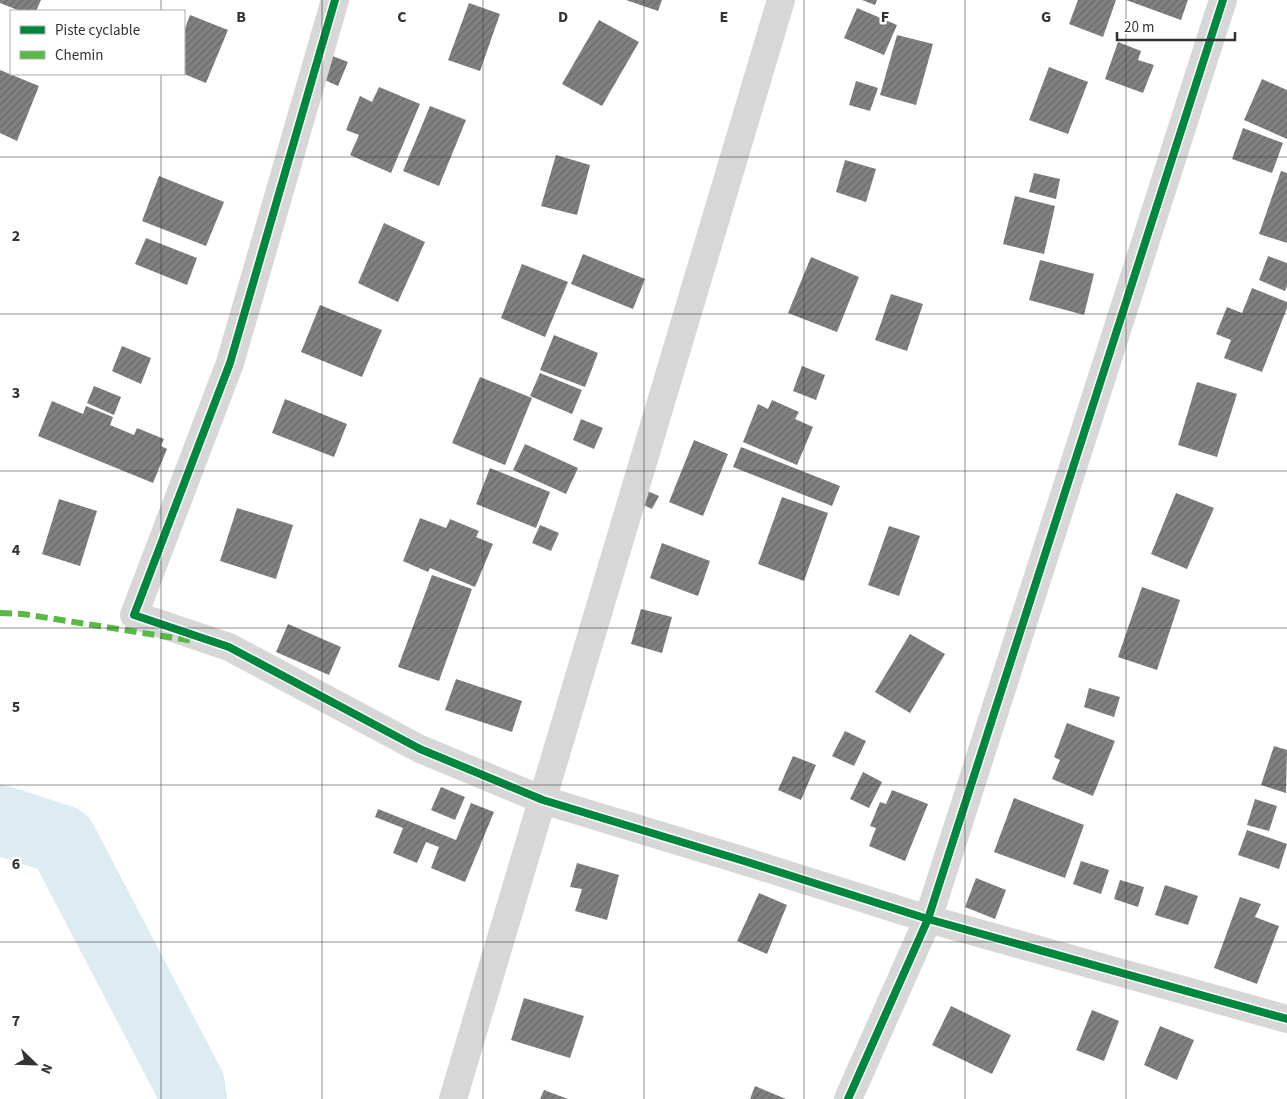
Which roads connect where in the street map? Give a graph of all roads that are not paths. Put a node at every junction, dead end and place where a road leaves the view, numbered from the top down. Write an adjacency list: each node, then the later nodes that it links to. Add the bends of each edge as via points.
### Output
1 (336, 0): 4 (street, via 230,363 134,615 229,647 420,749)
2 (781, 0): 4 (street)
3 (1224, 0): 5 (street)
4 (543, 800): 5 (street); 7 (street)
5 (928, 919): 6 (street); 8 (street)
6 (1287, 1019)
7 (453, 1099)
8 (848, 1099)

